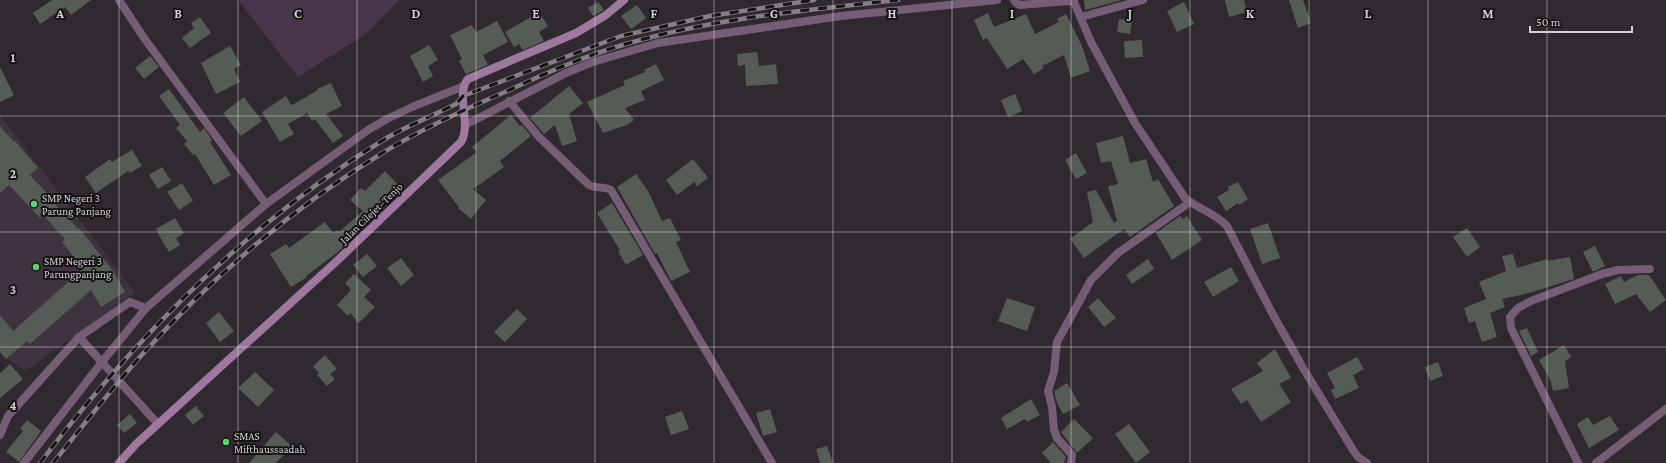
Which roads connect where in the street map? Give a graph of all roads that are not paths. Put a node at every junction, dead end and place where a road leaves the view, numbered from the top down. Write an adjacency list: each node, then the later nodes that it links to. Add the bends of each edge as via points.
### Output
1 (119, 0): 11 (street)
2 (624, 0): 7 (main road, via 587,27 471,77)
3 (997, 0): 8 (street, via 841,16 658,43 579,67)
4 (1014, 0): 6 (street, via 1020,5 1074,2)
5 (1143, 0): 6 (street)
6 (1081, 17): 10 (street, via 1091,42 1135,123)
7 (464, 86): 9 (main road, Jalan Cilejet–Tenjo); 11 (street, via 386,119)
8 (509, 101): 9 (street); 21 (street, via 539,137 589,185 611,190)
9 (466, 125): 17 (main road, Jalan Cilejet–Tenjo, via 463,138 457,146)
10 (1190, 202): 22 (street, via 1118,253 1095,276 1082,294 1057,342 1054,372 1048,391 1054,430 1057,438 1072,455); 23 (street, via 1227,226 1303,368 1353,450)
11 (266, 204): 13 (street)
12 (1650, 269): 24 (street, via 1618,270 1602,274 1531,301 1518,308 1510,317 1511,328)
13 (146, 308): 14 (street, via 130,302); 15 (street)
14 (79, 338): 15 (street); 18 (street, via 8,416)
15 (102, 362): 17 (street); 19 (street)
16 (1666, 409): 25 (street)
17 (158, 424): 20 (main road, Jalan Cilejet–Tenjo)
18 (0, 435)
19 (24, 463)
20 (119, 463)
21 (772, 463)
22 (1071, 463)
23 (1366, 463)
24 (1578, 463)
25 (1596, 463)

